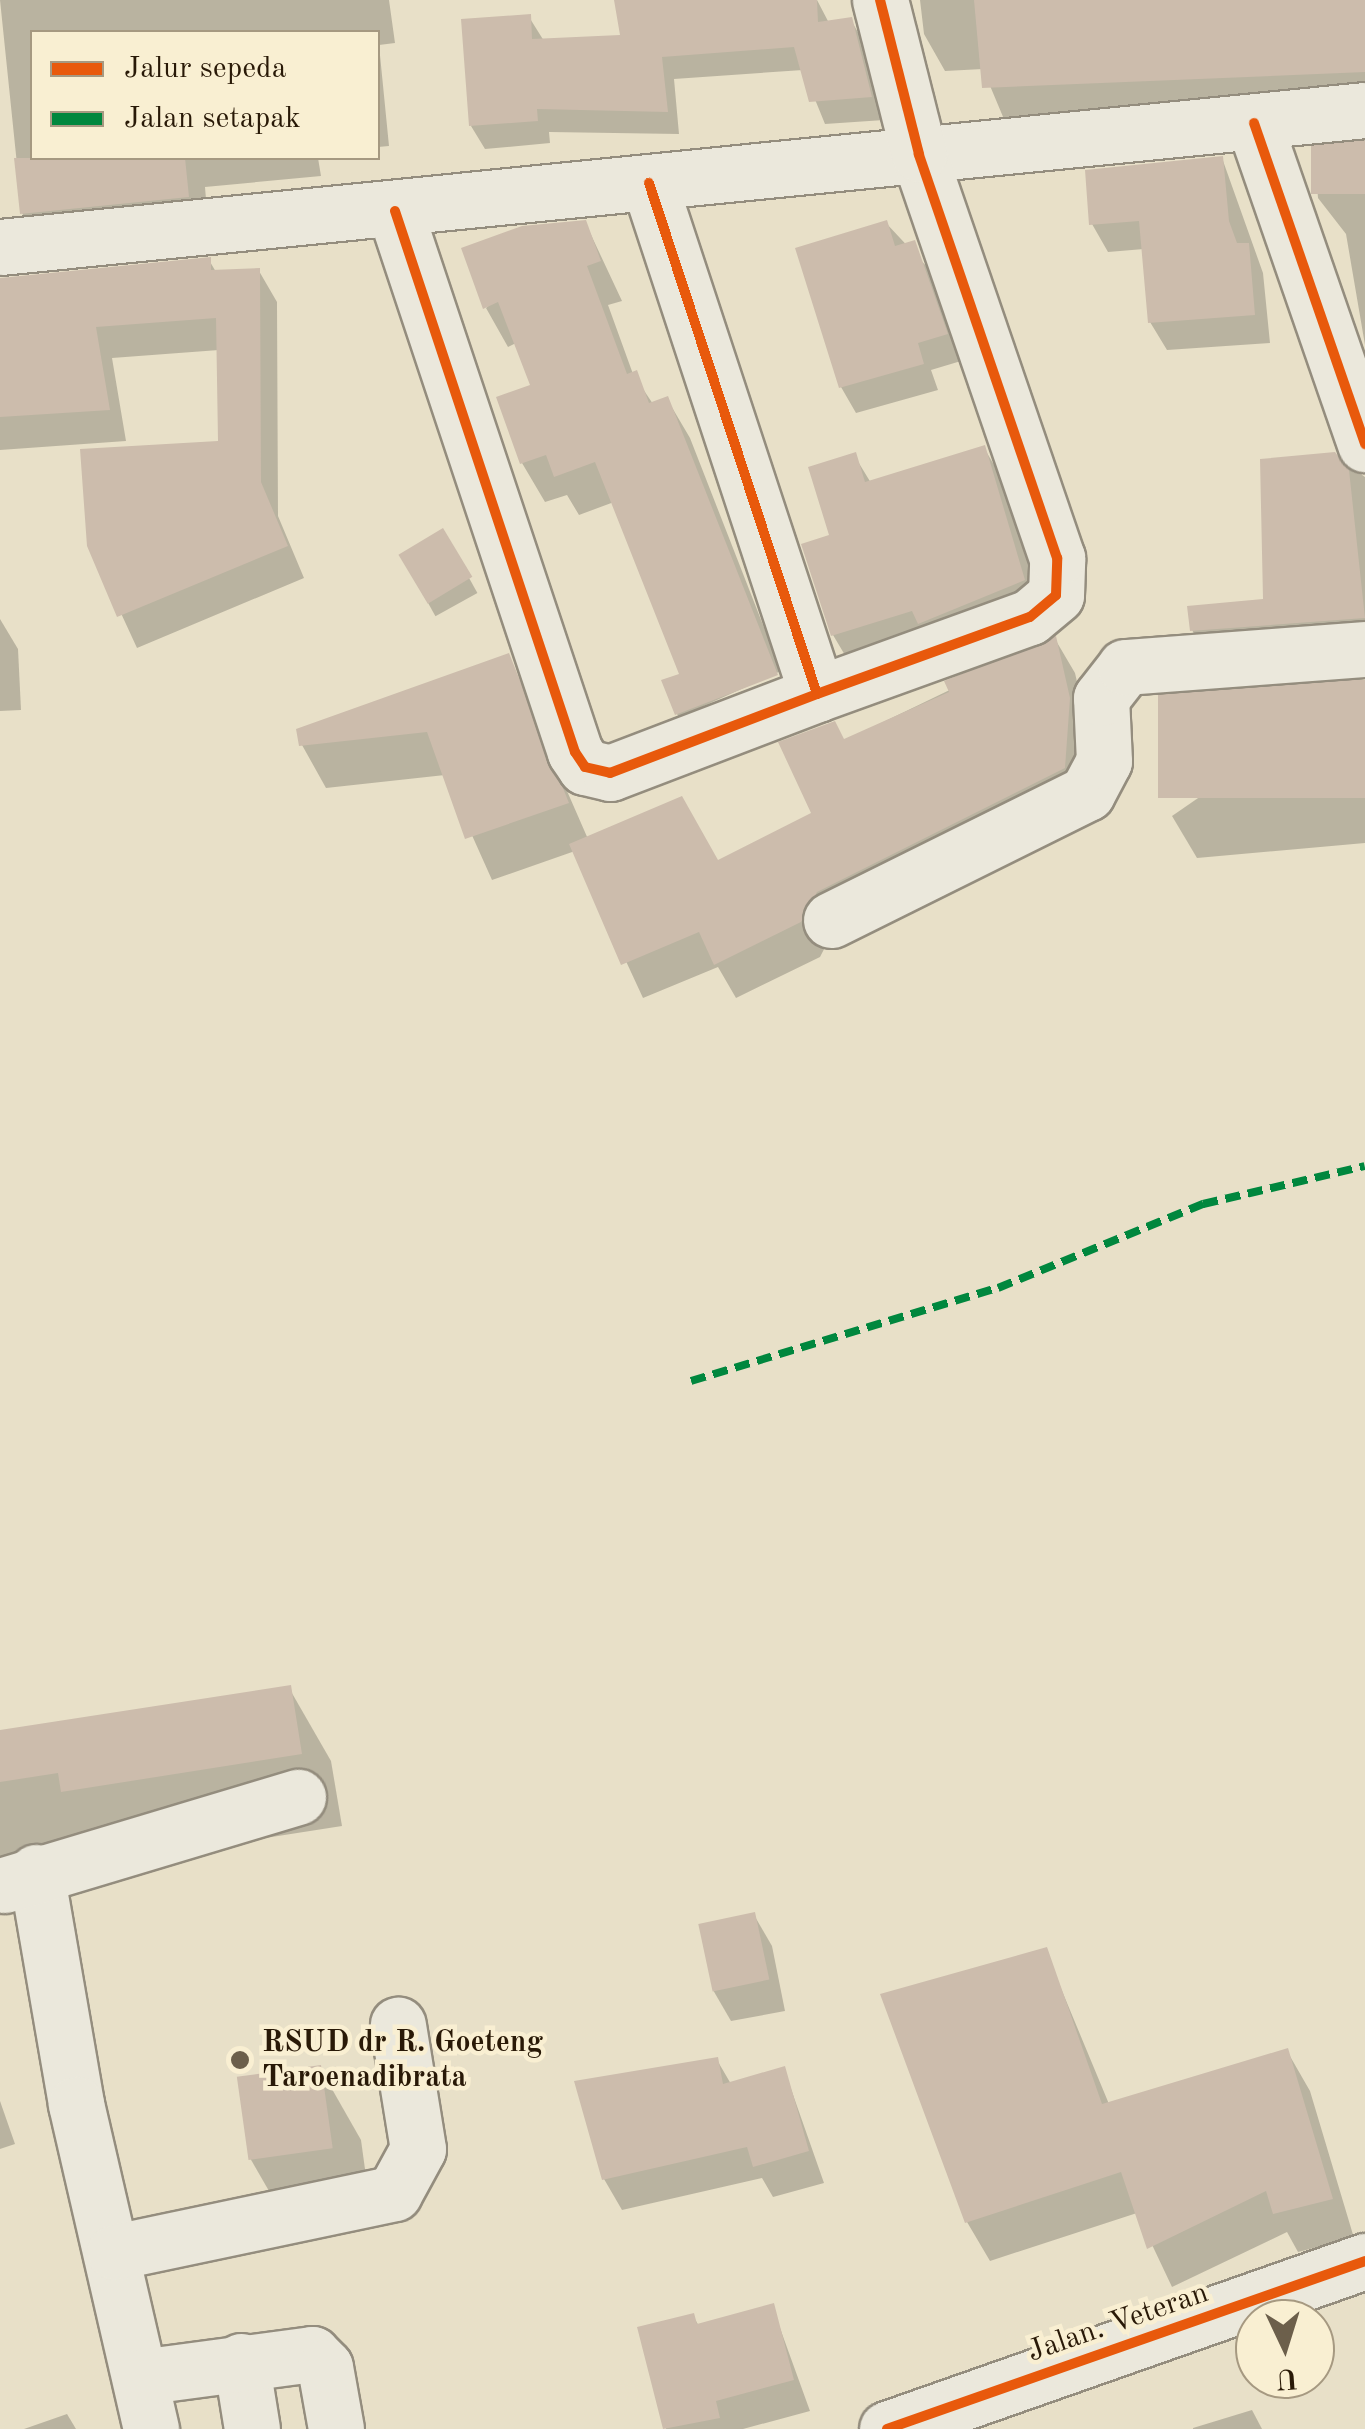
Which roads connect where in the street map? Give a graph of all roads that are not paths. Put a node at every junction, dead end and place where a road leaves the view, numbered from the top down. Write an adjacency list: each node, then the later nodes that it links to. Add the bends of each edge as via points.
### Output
1 (880, 0): 4 (street)
2 (1365, 110): 3 (street)
3 (1254, 124): 4 (street); 8 (street)
4 (918, 154): 5 (street); 10 (street, via 1056,558 1056,595 1030,617)
5 (648, 183): 6 (street); 10 (street)
6 (396, 211): 7 (street); 10 (street, via 585,767 624,770)
7 (0, 247)
8 (1365, 444)
9 (1365, 649): 11 (street, via 1125,667 1101,698 1104,761 1087,792)
10 (817, 694)
11 (831, 920)
12 (298, 1797): 13 (street)
13 (18, 1879): 15 (street)
14 (398, 2026): 15 (street, via 418,2149 394,2193)
15 (116, 2252): 18 (street)
16 (1365, 2262): 22 (street, Jalan. Veteran)
17 (241, 2361): 18 (street); 20 (street); 21 (street, via 319,2359)
18 (140, 2377): 19 (street)
19 (151, 2429)
20 (252, 2429)
21 (336, 2429)
22 (887, 2429)

